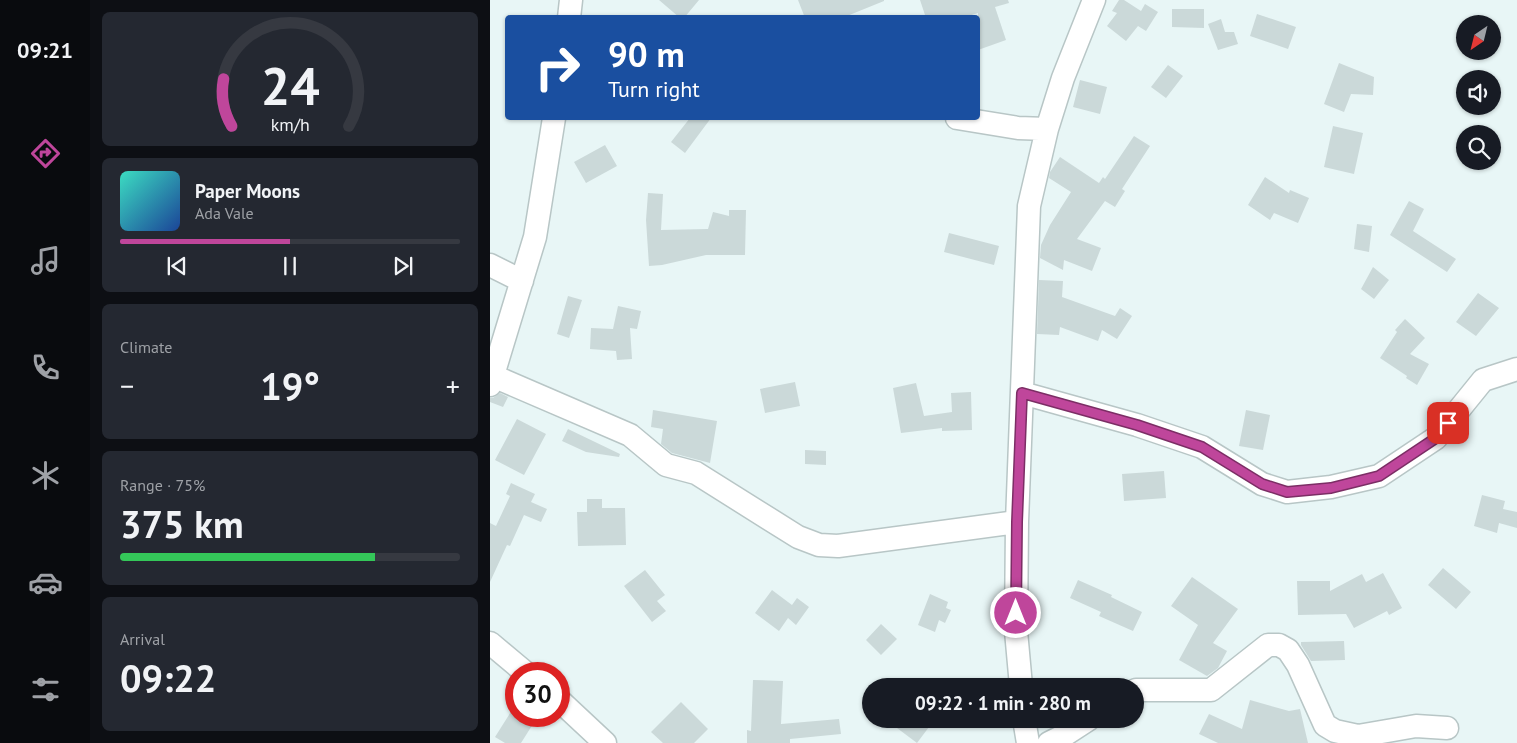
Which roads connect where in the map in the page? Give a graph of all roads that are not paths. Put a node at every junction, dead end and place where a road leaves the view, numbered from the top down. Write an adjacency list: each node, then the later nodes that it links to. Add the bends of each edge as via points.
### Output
1 (571, 0): 3 (street)
2 (1094, 0): 6 (street)
3 (569, 15)
4 (554, 120): 8 (street, via 536,237)
5 (969, 120): 6 (street)
6 (1047, 129): 11 (street, via 1029,206)
7 (490, 265): 8 (street)
8 (522, 281): 10 (street)
9 (1517, 369): 11 (street, via 1483,380 1436,438 1379,476 1331,488 1287,492 1262,484 1202,447)
10 (492, 380): 12 (street, via 630,435 666,465 696,473 798,537 819,545 838,546)
11 (1022, 393): 12 (street)
12 (1017, 522): 15 (street, via 1016,632)
13 (490, 643): 14 (street)
14 (513, 662)
15 (1020, 678)
16 (1144, 690): 20 (street, via 1211,690 1268,646 1279,645 1288,650 1298,665 1325,725 1335,731 1358,736 1416,726)
17 (570, 710): 21 (street)
18 (1026, 728): 22 (street)
19 (1075, 728): 23 (street)
20 (1447, 728)
21 (605, 743)
22 (1028, 743)
23 (1049, 743)

